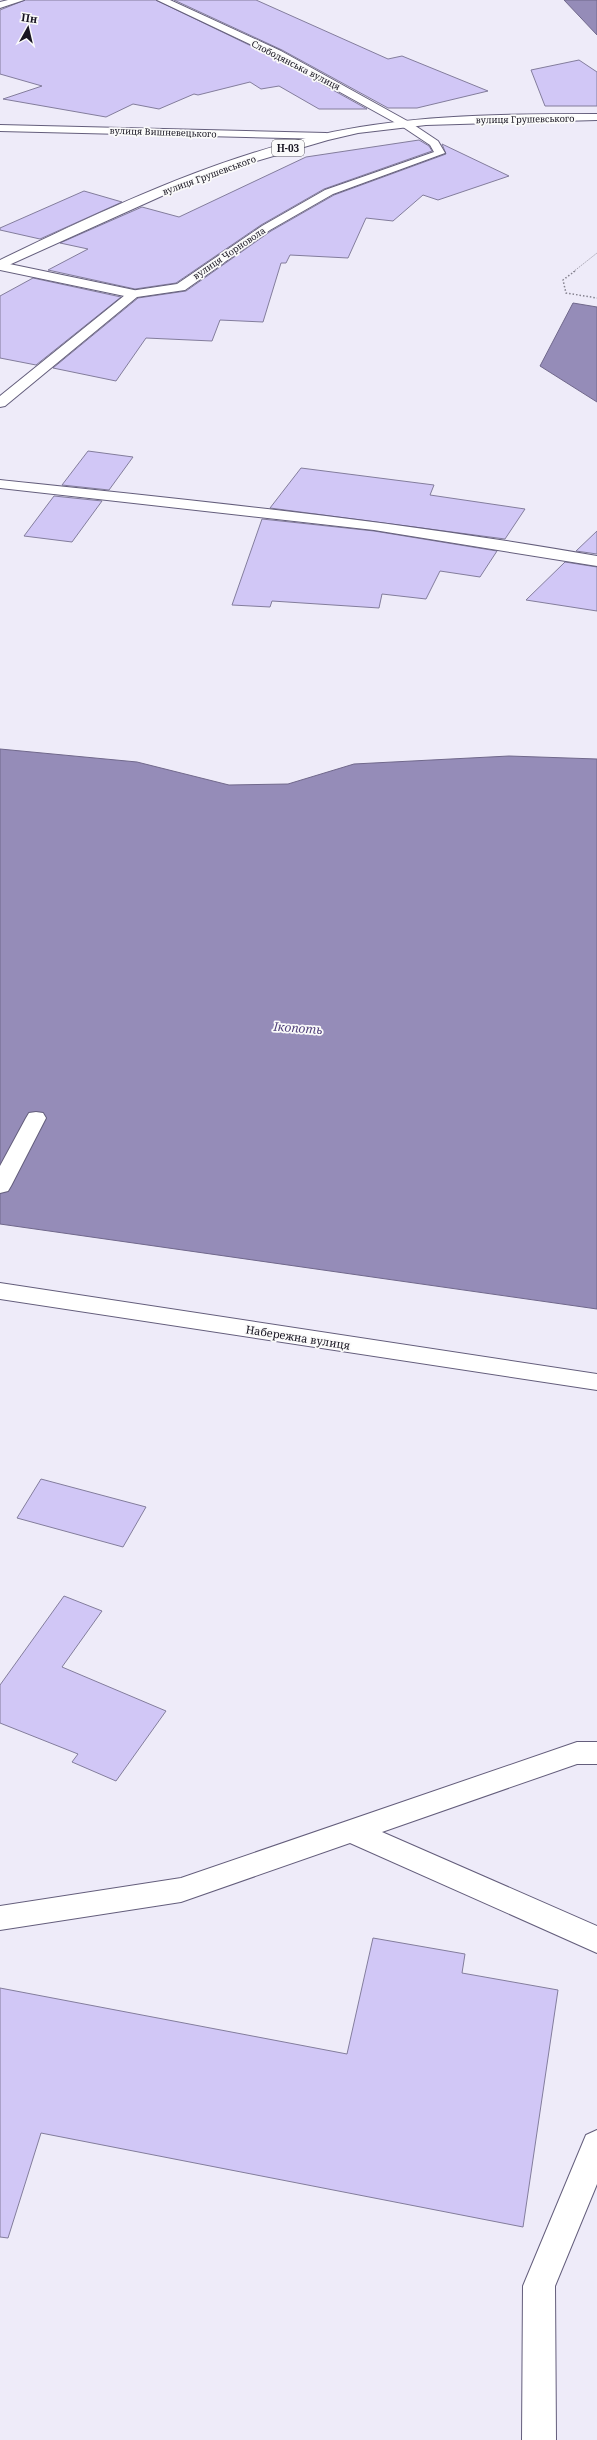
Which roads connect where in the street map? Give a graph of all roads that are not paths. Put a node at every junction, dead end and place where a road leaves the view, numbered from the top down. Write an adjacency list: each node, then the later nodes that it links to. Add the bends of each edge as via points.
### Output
1 (20, 0): 3 (street)
2 (162, 0): 5 (street, Слободянська вулиця, via 277,53)
3 (0, 5)
4 (597, 117): 5 (street, вулиця Грушевського / Н-03, via 450,121)
5 (407, 125): 7 (street, вулиця Грушевського / Н-03); 9 (street, вулиця Чорновола, via 434,143 440,153 329,192 266,228 181,287 162,292)
6 (0, 128): 7 (street, вулиця Вишневецького)
7 (326, 136): 8 (street, вулиця Грушевського / Н-03, via 248,160 168,190 84,224)
8 (0, 265): 9 (street)
9 (134, 294): 10 (street, вулиця Чорновола)
10 (0, 403)
11 (0, 484): 12 (street, via 386,527)
12 (597, 562)
13 (36, 1118): 14 (street)
14 (0, 1186)
15 (0, 1291): 16 (street, Набережна вулиця)
16 (597, 1382)
17 (597, 1753): 18 (street, via 577,1754)
18 (351, 1832): 19 (street, via 181,1890); 20 (street)
19 (0, 1918)
20 (597, 1940)
21 (597, 2145): 22 (street, via 539,2286)
22 (539, 2440)

